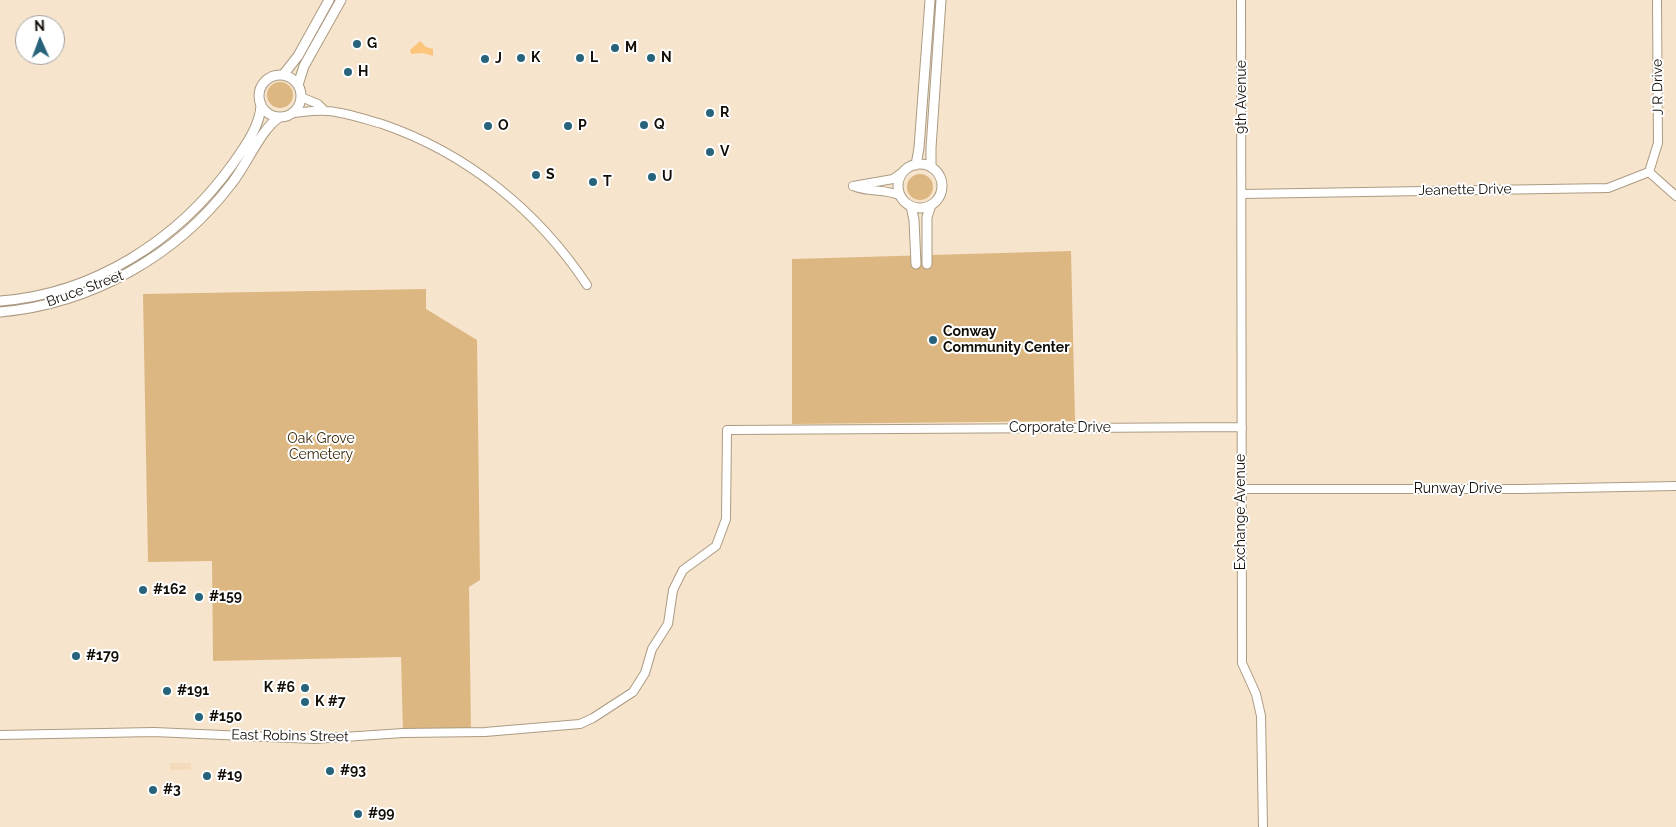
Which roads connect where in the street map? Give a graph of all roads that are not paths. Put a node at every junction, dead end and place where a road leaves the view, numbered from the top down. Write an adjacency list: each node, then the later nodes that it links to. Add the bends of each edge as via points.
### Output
1 (329, 0): 7 (street, via 298,56)
2 (341, 0): 8 (street, via 304,66)
3 (930, 0): 14 (street)
4 (941, 0): 15 (street)
5 (1241, 0): 18 (street, 9th Avenue)
6 (1657, 0): 17 (street, J R Drive, via 1658,143)
7 (283, 75): 8 (street); 10 (street, via 273,76 263,85)
8 (298, 84): 9 (street)
9 (301, 96): 11 (street); 12 (street, via 299,106)
10 (261, 104): 13 (street, via 267,112); 23 (street, Bruce Street, via 256,126 223,177 177,226)
11 (324, 110): 12 (street); 27 (street, via 397,130 468,166 534,219 571,262)
12 (293, 112): 13 (street)
13 (280, 117): 26 (street, Bruce Street, via 268,124 242,170 210,210 164,250)
14 (916, 165): 15 (street); 16 (street)
15 (931, 168): 21 (street, via 940,175 942,189)
16 (904, 171): 19 (street, via 899,183); 19 (street, via 893,180 853,186)
17 (1649, 172): 18 (street, Jeanette Drive, via 1608,188); 20 (street)
18 (1242, 194): 31 (street, Exchange Avenue)
19 (901, 196): 22 (street)
20 (1676, 196)
21 (931, 205): 22 (street); 25 (street, via 927,217)
22 (911, 206): 24 (street)
23 (137, 256): 26 (street, via 137,260 114,274); 28 (street, Bruce Street, via 92,279)
24 (916, 264)
25 (927, 264)
26 (112, 282): 28 (street, via 100,280); 30 (street, Bruce Street, via 53,303)
27 (586, 286)
28 (65, 288): 29 (street, Bruce Street)
29 (0, 301)
30 (0, 312)
31 (1242, 428): 33 (street, Exchange Avenue); 34 (street, Corporate Drive, via 727,430 726,519 716,546 682,570 673,590 668,624 652,648 645,673 633,692 614,707)
32 (1676, 486): 33 (street, Runway Drive)
33 (1241, 489): 36 (street, Exchange Avenue, via 1242,664 1256,694 1261,716)
34 (580, 724): 35 (street, East Robins Street, via 485,732 314,739 154,732)
35 (0, 735)
36 (1263, 827)

